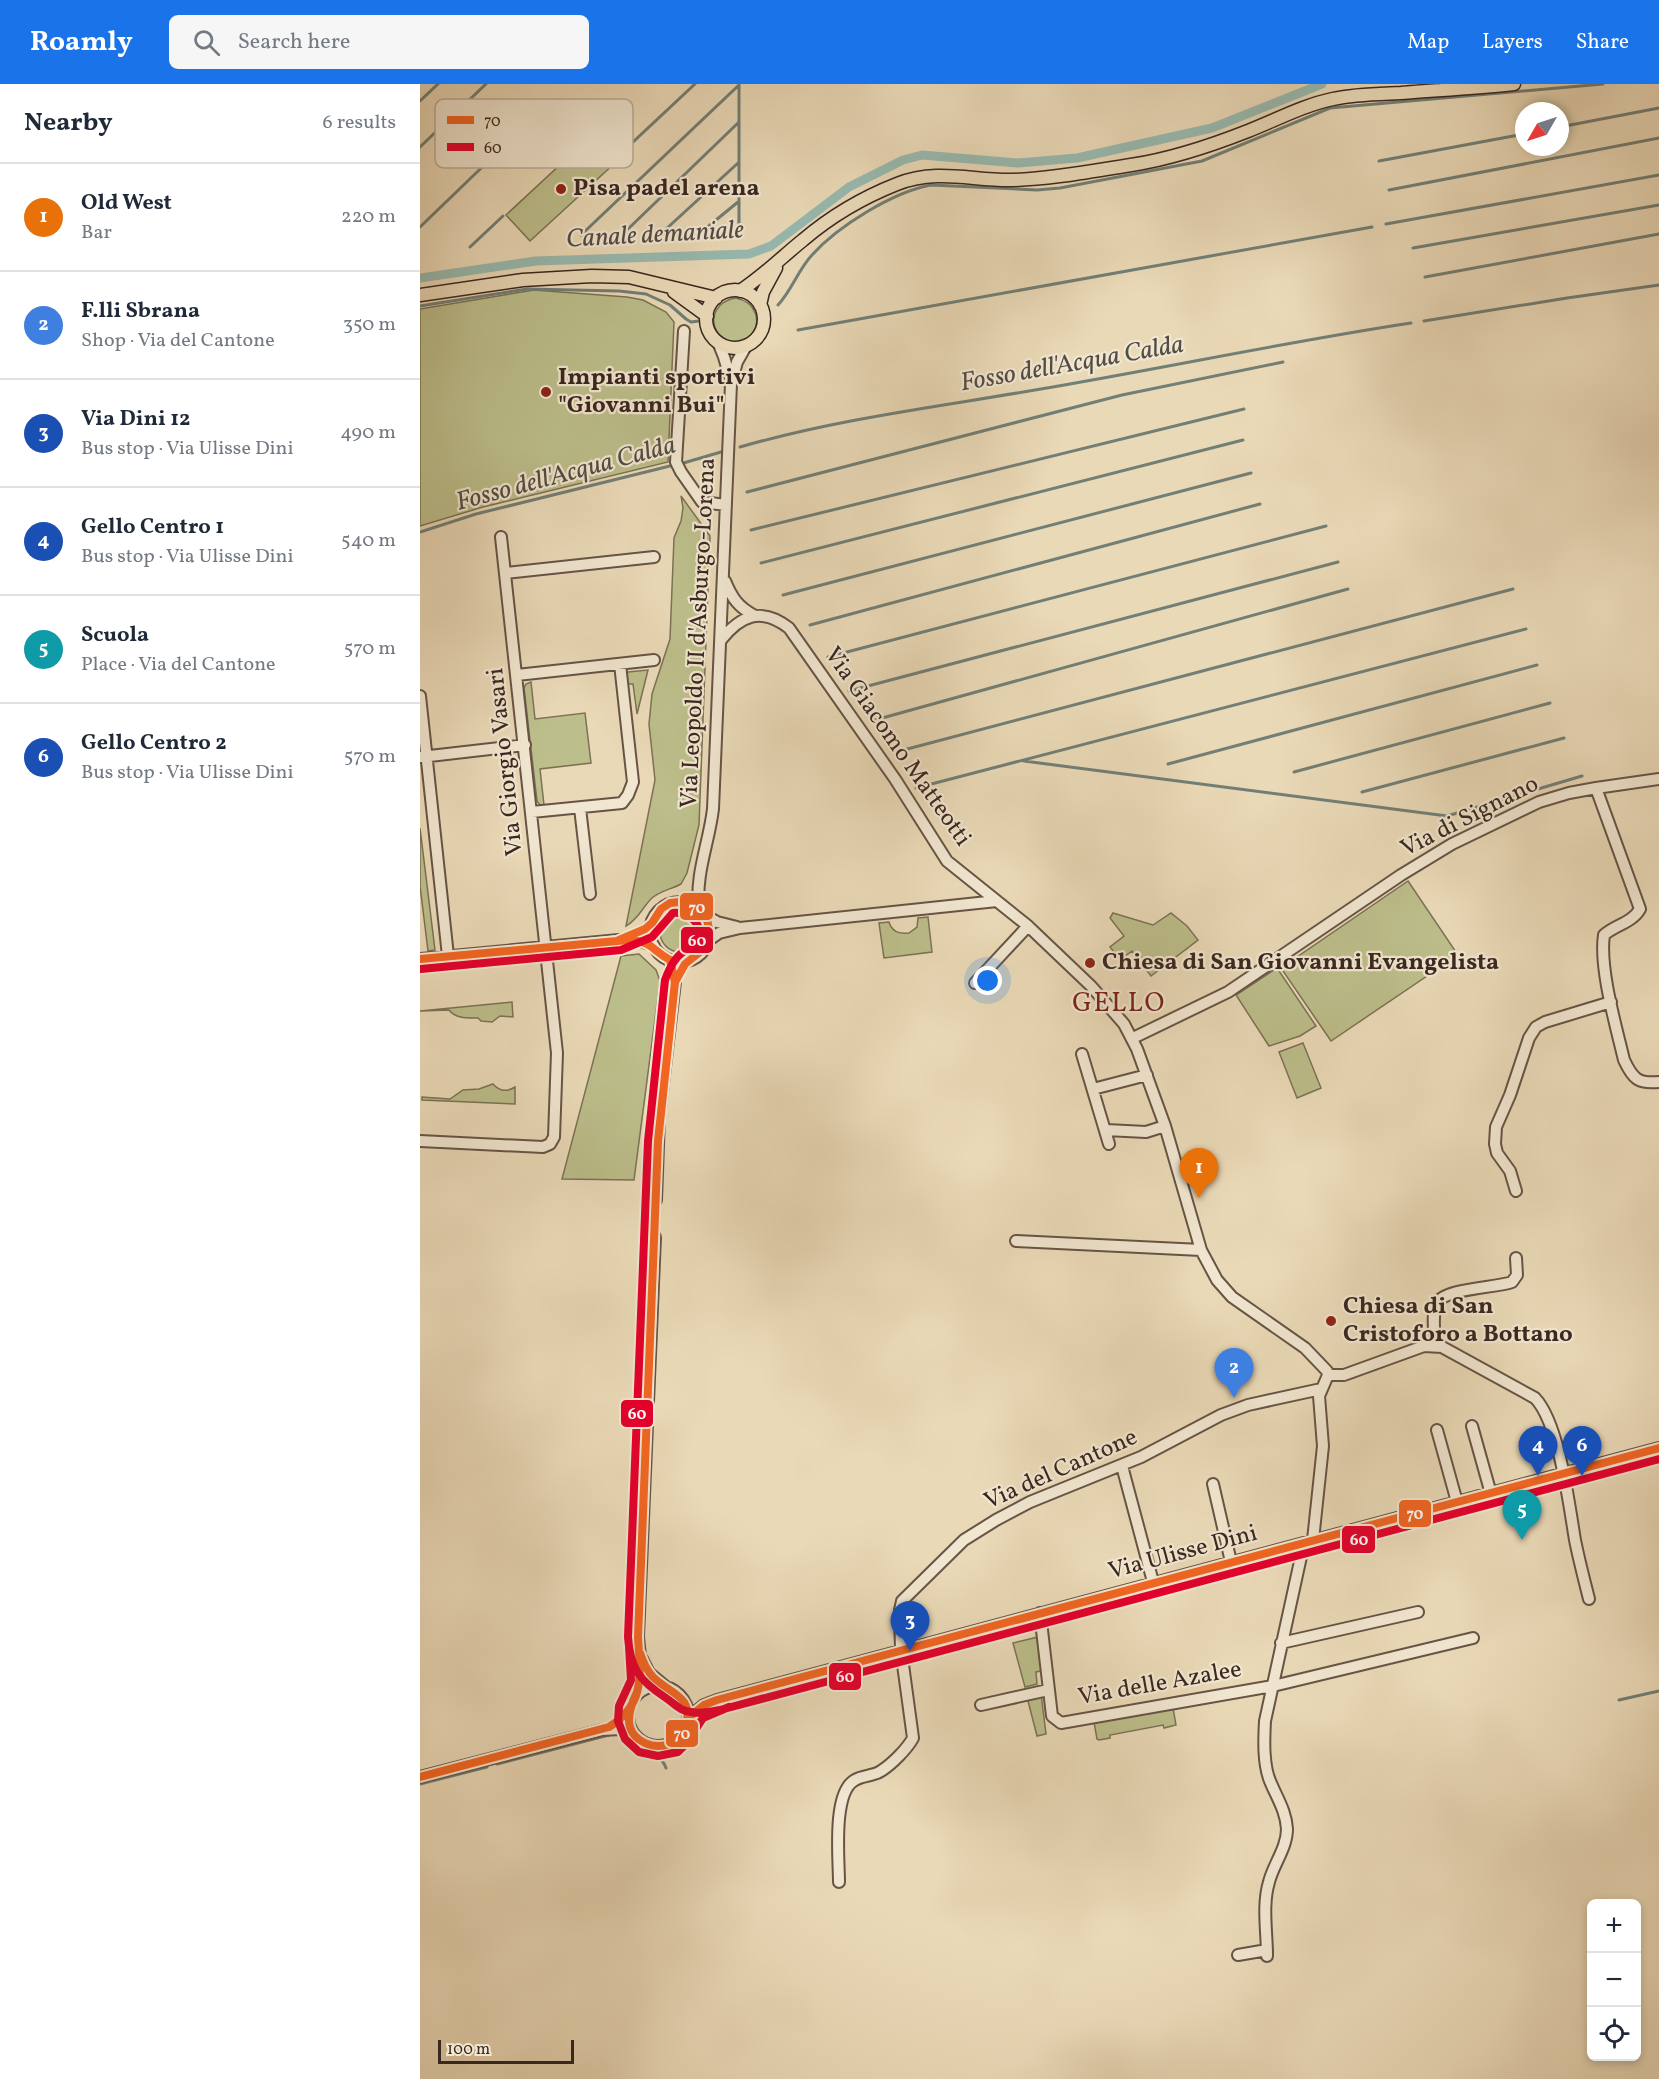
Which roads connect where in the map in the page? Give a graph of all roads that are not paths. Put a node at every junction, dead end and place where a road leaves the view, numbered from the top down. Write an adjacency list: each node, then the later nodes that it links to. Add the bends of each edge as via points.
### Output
1 (1514, 84): 2 (main road, via 1332,99 1215,143 1134,165 1023,180 951,175 917,178 888,187 848,209 805,238)
2 (779, 262): 4 (main road); 7 (main road)
3 (669, 288): 5 (main road, via 629,277 582,276 524,280); 6 (main road); 8 (main road)
4 (740, 291): 6 (main road); 7 (main road)
5 (420, 296)
6 (716, 298): 8 (main road)
7 (760, 305): 11 (main road, via 764,316 762,330)
8 (707, 316): 10 (main road, via 709,331)
9 (684, 330): 13 (street, via 677,465 702,502)
10 (718, 342): 11 (main road, via 731,348); 12 (street)
11 (746, 346): 12 (street)
12 (732, 384): 13 (street, Via Leopoldo II d'Asburgo-Lorena)
13 (726, 505): 17 (street, Via Leopoldo II d'Asburgo-Lorena)
14 (501, 537): 16 (street, Via Giorgio Vasari)
15 (654, 557): 16 (street)
16 (506, 573): 22 (street, Via Giorgio Vasari)
17 (724, 577): 18 (street, Via Giacomo Matteotti, via 732,598); 19 (street, Via Leopoldo II d'Asburgo-Lorena)
18 (755, 616): 19 (street, via 738,622); 32 (street, Via Giacomo Matteotti, via 776,619 789,627 947,861)
19 (721, 640): 30 (street, Via Leopoldo II d'Asburgo-Lorena, via 713,809)
20 (654, 660): 21 (street)
21 (620, 664): 22 (street); 28 (street, via 631,790 622,803)
22 (517, 675): 24 (street, Via Giorgio Vasari)
23 (420, 696): 25 (street)
24 (525, 745): 25 (street); 29 (street, Via Giorgio Vasari)
25 (423, 757): 42 (street)
26 (1659, 779): 27 (street, Via di Signano)
27 (1596, 788): 48 (street, via 1640,909 1630,921 1604,935); 49 (street, Via di Signano, via 1539,802 1452,844 1228,992)
28 (580, 808): 29 (street); 31 (street)
29 (532, 812): 41 (street, Via Giorgio Vasari)
30 (697, 882): 33 (street, Via Leopoldo II d'Asburgo-Lorena); 34 (street, Via Leopoldo II d'Asburgo-Lorena)
31 (590, 894)
32 (997, 901): 36 (street, Via Giacomo Matteotti); 37 (street)
33 (678, 902): 34 (street); 35 (street, via 661,908)
34 (702, 912): 37 (street, via 717,922); 39 (street, via 710,928)
35 (651, 924): 38 (street); 40 (street)
36 (1028, 926): 47 (street); 49 (street, Via Giacomo Matteotti, via 1107,1003)
37 (740, 928): 39 (street)
38 (619, 939): 40 (street); 41 (street)
39 (709, 940): 45 (street, via 701,953)
40 (654, 946): 44 (street)
41 (547, 947): 42 (street); 56 (street, Via Giorgio Vasari, via 557,1053 552,1142 543,1147)
42 (448, 956): 43 (street)
43 (420, 959)
44 (670, 960): 45 (street); 46 (street)
45 (688, 961): 46 (street)
46 (675, 982): 59 (street, via 659,1118)
47 (975, 983)
48 (1611, 1002): 52 (street, via 1628,1067 1638,1080); 58 (street, via 1545,1022 1529,1038 1496,1126 1497,1153 1510,1171)
49 (1132, 1038): 51 (street, Via Giacomo Matteotti)
50 (1082, 1054): 53 (street)
51 (1147, 1075): 53 (street); 54 (street, Via Giacomo Matteotti)
52 (1659, 1082)
53 (1093, 1089): 55 (street)
54 (1165, 1126): 55 (street, via 1146,1132); 62 (street, Via Giacomo Matteotti)
55 (1106, 1130): 57 (street)
56 (420, 1142)
57 (1109, 1144)
58 (1516, 1191)
59 (656, 1200)
60 (655, 1237): 84 (street)
61 (1016, 1241): 62 (street)
62 (1202, 1250): 65 (street, Via Giacomo Matteotti, via 1224,1289 1305,1348 1326,1368)
63 (1516, 1258): 64 (street, via 1517,1275 1512,1282 1450,1294 1440,1300 1435,1308)
64 (1435, 1346): 65 (street, via 1424,1346 1344,1375); 71 (street, via 1535,1398 1544,1410)
65 (1328, 1375): 66 (street)
66 (1321, 1389): 70 (street, Via del Cantone, via 1239,1408); 75 (street, via 1323,1446)
67 (1472, 1426): 73 (street)
68 (1437, 1430): 74 (street)
69 (1659, 1448): 71 (street, Via Ulisse Dini)
70 (1122, 1466): 77 (street); 83 (street, Via del Cantone, via 1030,1502 964,1540 902,1601)
71 (1563, 1474): 73 (street, Via Ulisse Dini); 78 (street)
72 (1213, 1484): 76 (street)
73 (1491, 1494): 74 (street, Via Ulisse Dini)
74 (1457, 1503): 75 (street, Via Ulisse Dini)
75 (1308, 1542): 76 (street, Via Ulisse Dini); 82 (street)
76 (1231, 1562): 77 (street, Via Ulisse Dini)
77 (1153, 1582): 80 (street, Via Ulisse Dini)
78 (1589, 1599)
79 (1418, 1612): 82 (street)
80 (1040, 1613): 83 (street, Via Ulisse Dini); 87 (street, Via delle Azalee)
81 (1473, 1638): 85 (street, Via delle Azalee)
82 (1281, 1643): 85 (street)
83 (901, 1650): 90 (street, Via Ulisse Dini); 97 (street, Via del Cantone, via 914,1738 881,1771 848,1786 838,1824)
84 (639, 1653): 86 (street, via 649,1673); 88 (street, via 640,1685)
85 (1273, 1686): 87 (street, Via delle Azalee, via 1061,1723 1052,1716); 98 (street, via 1264,1737 1269,1779 1285,1813 1287,1832 1266,1895 1267,1953)
86 (666, 1687): 88 (street, via 648,1687); 89 (street)
87 (1048, 1690): 91 (street)
88 (635, 1697): 92 (street)
89 (683, 1699): 90 (street); 93 (street)
90 (717, 1700): 93 (street)
91 (981, 1705)
92 (628, 1712): 94 (street); 95 (street)
93 (688, 1718): 95 (street, via 684,1731 670,1744 652,1746)
94 (602, 1730): 95 (street, via 620,1729); 96 (street)
95 (635, 1736)
96 (420, 1777)
97 (839, 1882)
98 (1238, 1955)

